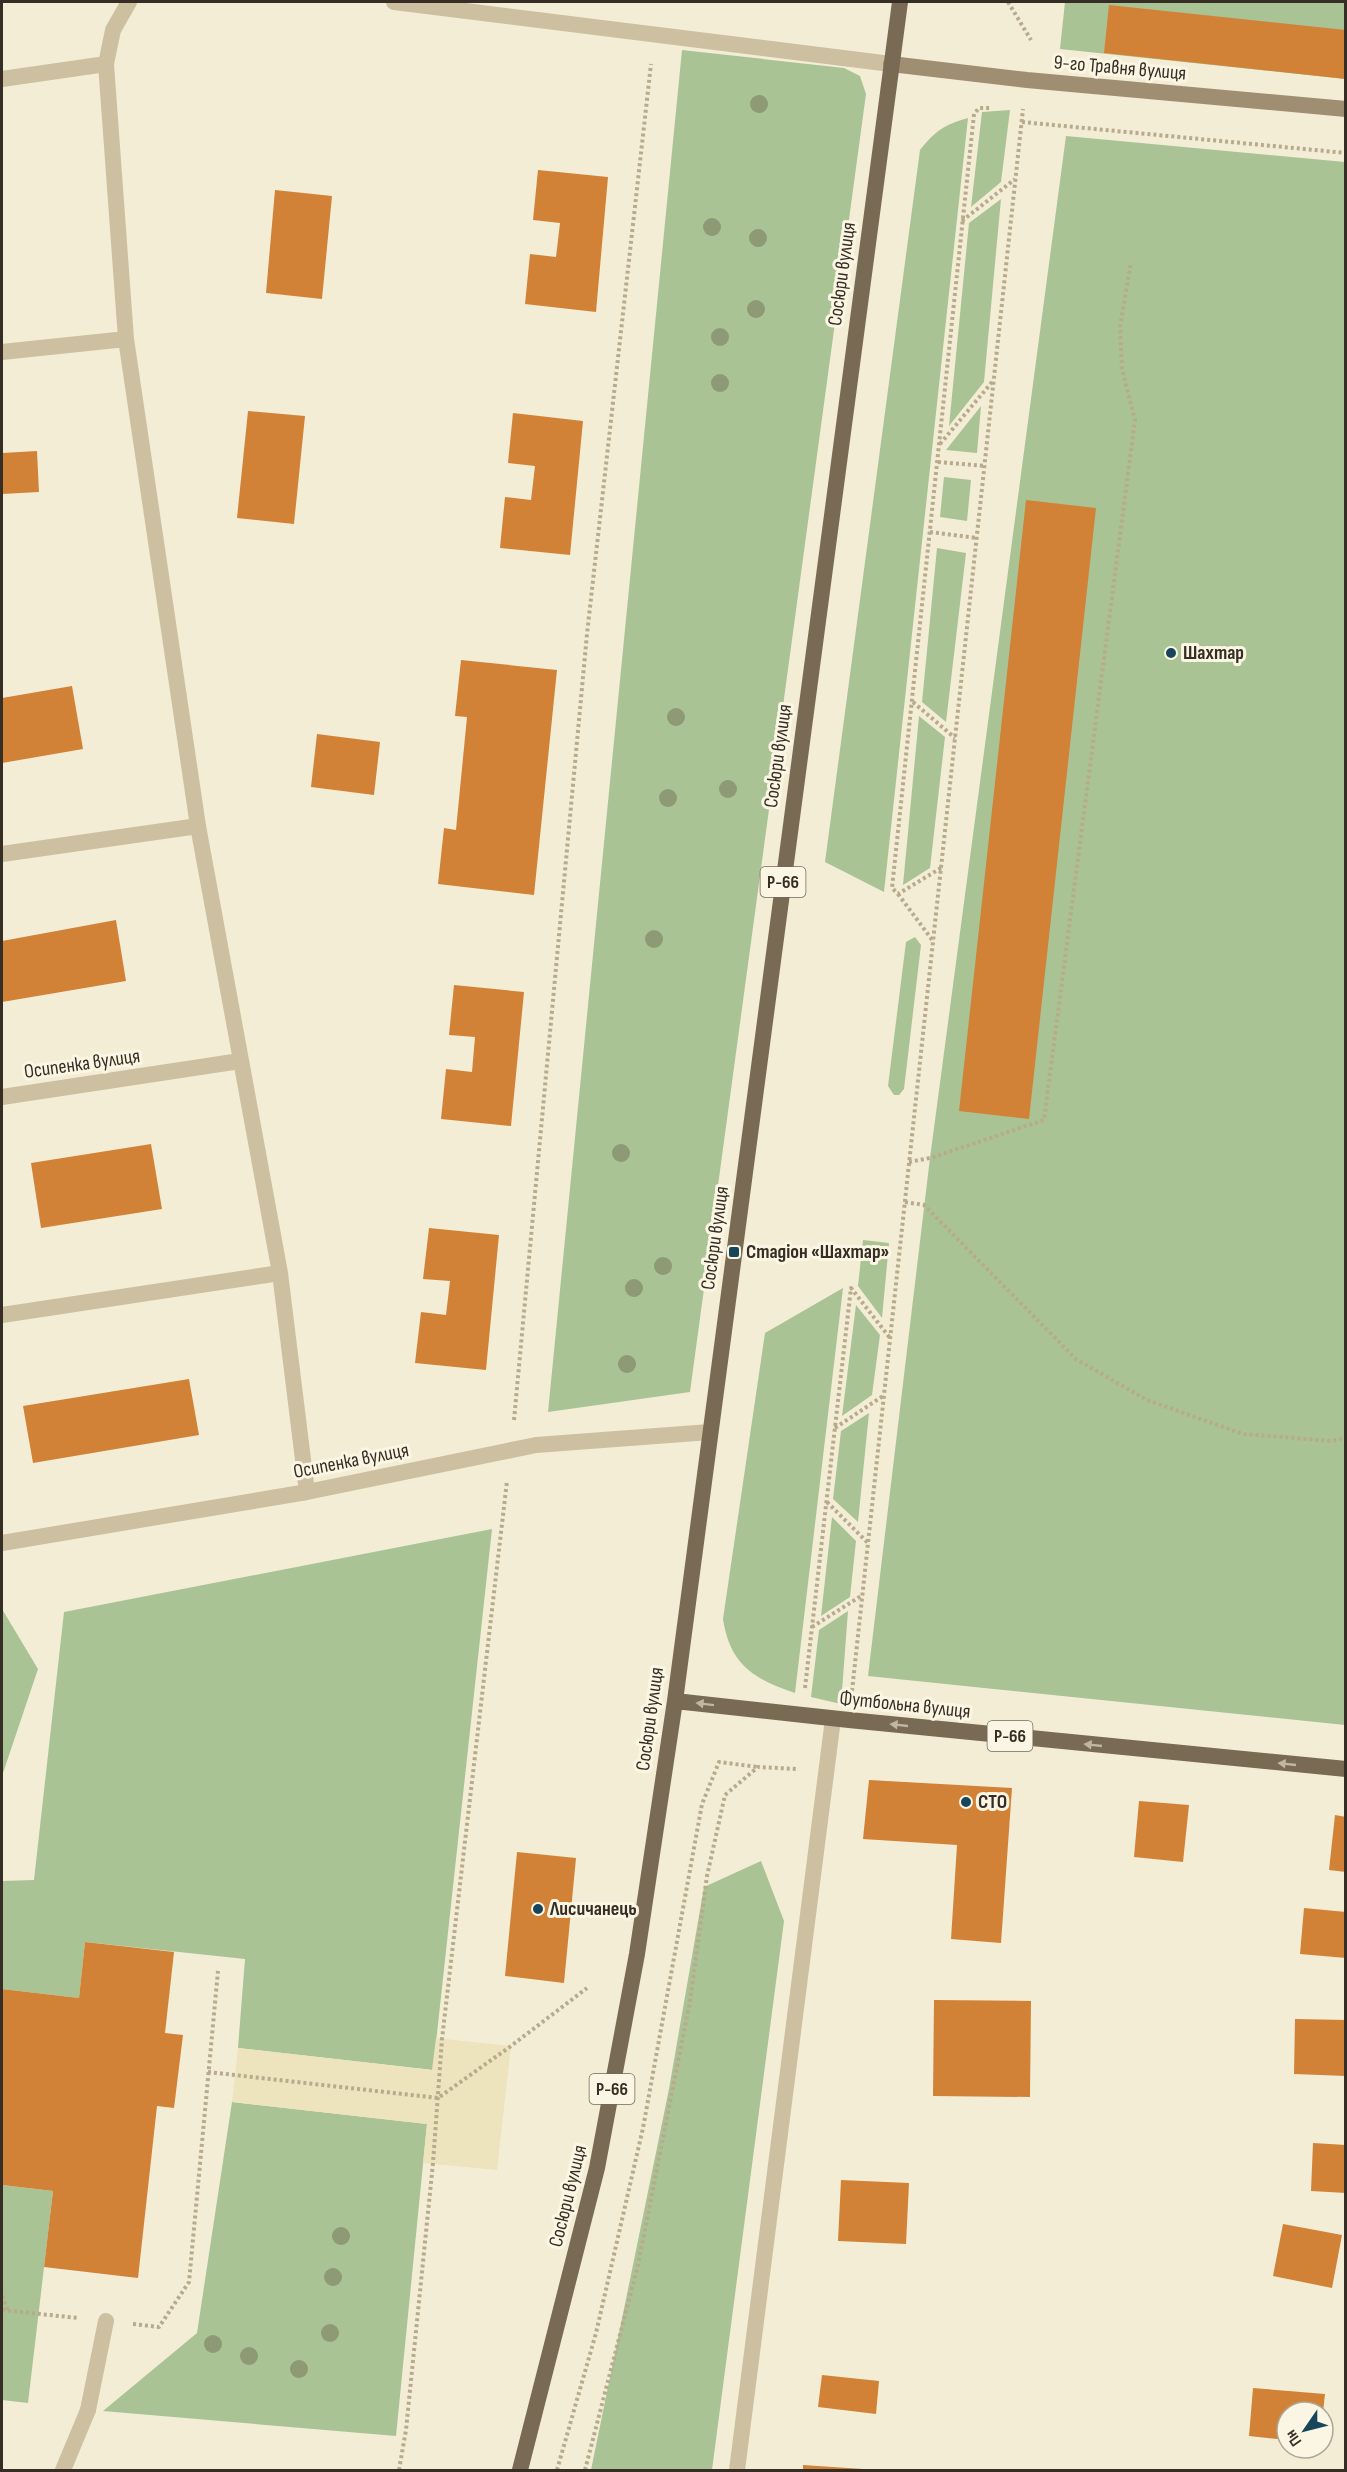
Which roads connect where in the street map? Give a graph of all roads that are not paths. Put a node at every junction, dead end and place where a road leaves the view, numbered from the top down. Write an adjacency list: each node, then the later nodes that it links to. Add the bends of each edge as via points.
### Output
1 (129, 2): 5 (street, via 113,30)
2 (394, 2): 4 (street)
3 (900, 2): 6 (main road, Сосюри вулиця / Р-66)
4 (435, 4): 6 (street)
5 (106, 64): 7 (street); 9 (street)
6 (891, 64): 8 (main road, 9-го Травня вулиця); 17 (main road, Сосюри вулиця / Р-66)
7 (2, 79)
8 (1346, 109)
9 (126, 339): 10 (street); 11 (street)
10 (2, 352)
11 (198, 826): 12 (street); 13 (street)
12 (2, 854)
13 (240, 1061): 14 (street, Осипенка вулиця); 15 (street)
14 (2, 1097)
15 (280, 1273): 16 (street); 18 (street)
16 (2, 1315)
17 (710, 1432): 18 (street, Осипенка вулиця, via 536,1445); 20 (main road, Сосюри вулиця / Р-66)
18 (307, 1492): 19 (street, Осипенка вулиця)
19 (2, 1543)
20 (675, 1701): 21 (main road, Футбольна вулиця / Р-66, one-way to 20); 25 (main road, Сосюри вулиця / Р-66, via 638,1954 597,2168)
21 (841, 1720): 22 (main road, Футбольна вулиця / Р-66, one-way to 21); 26 (street, via 826,1773)
22 (1346, 1769)
23 (106, 2321): 24 (street, via 88,2410)
24 (63, 2470)
25 (520, 2470)
26 (737, 2470)

